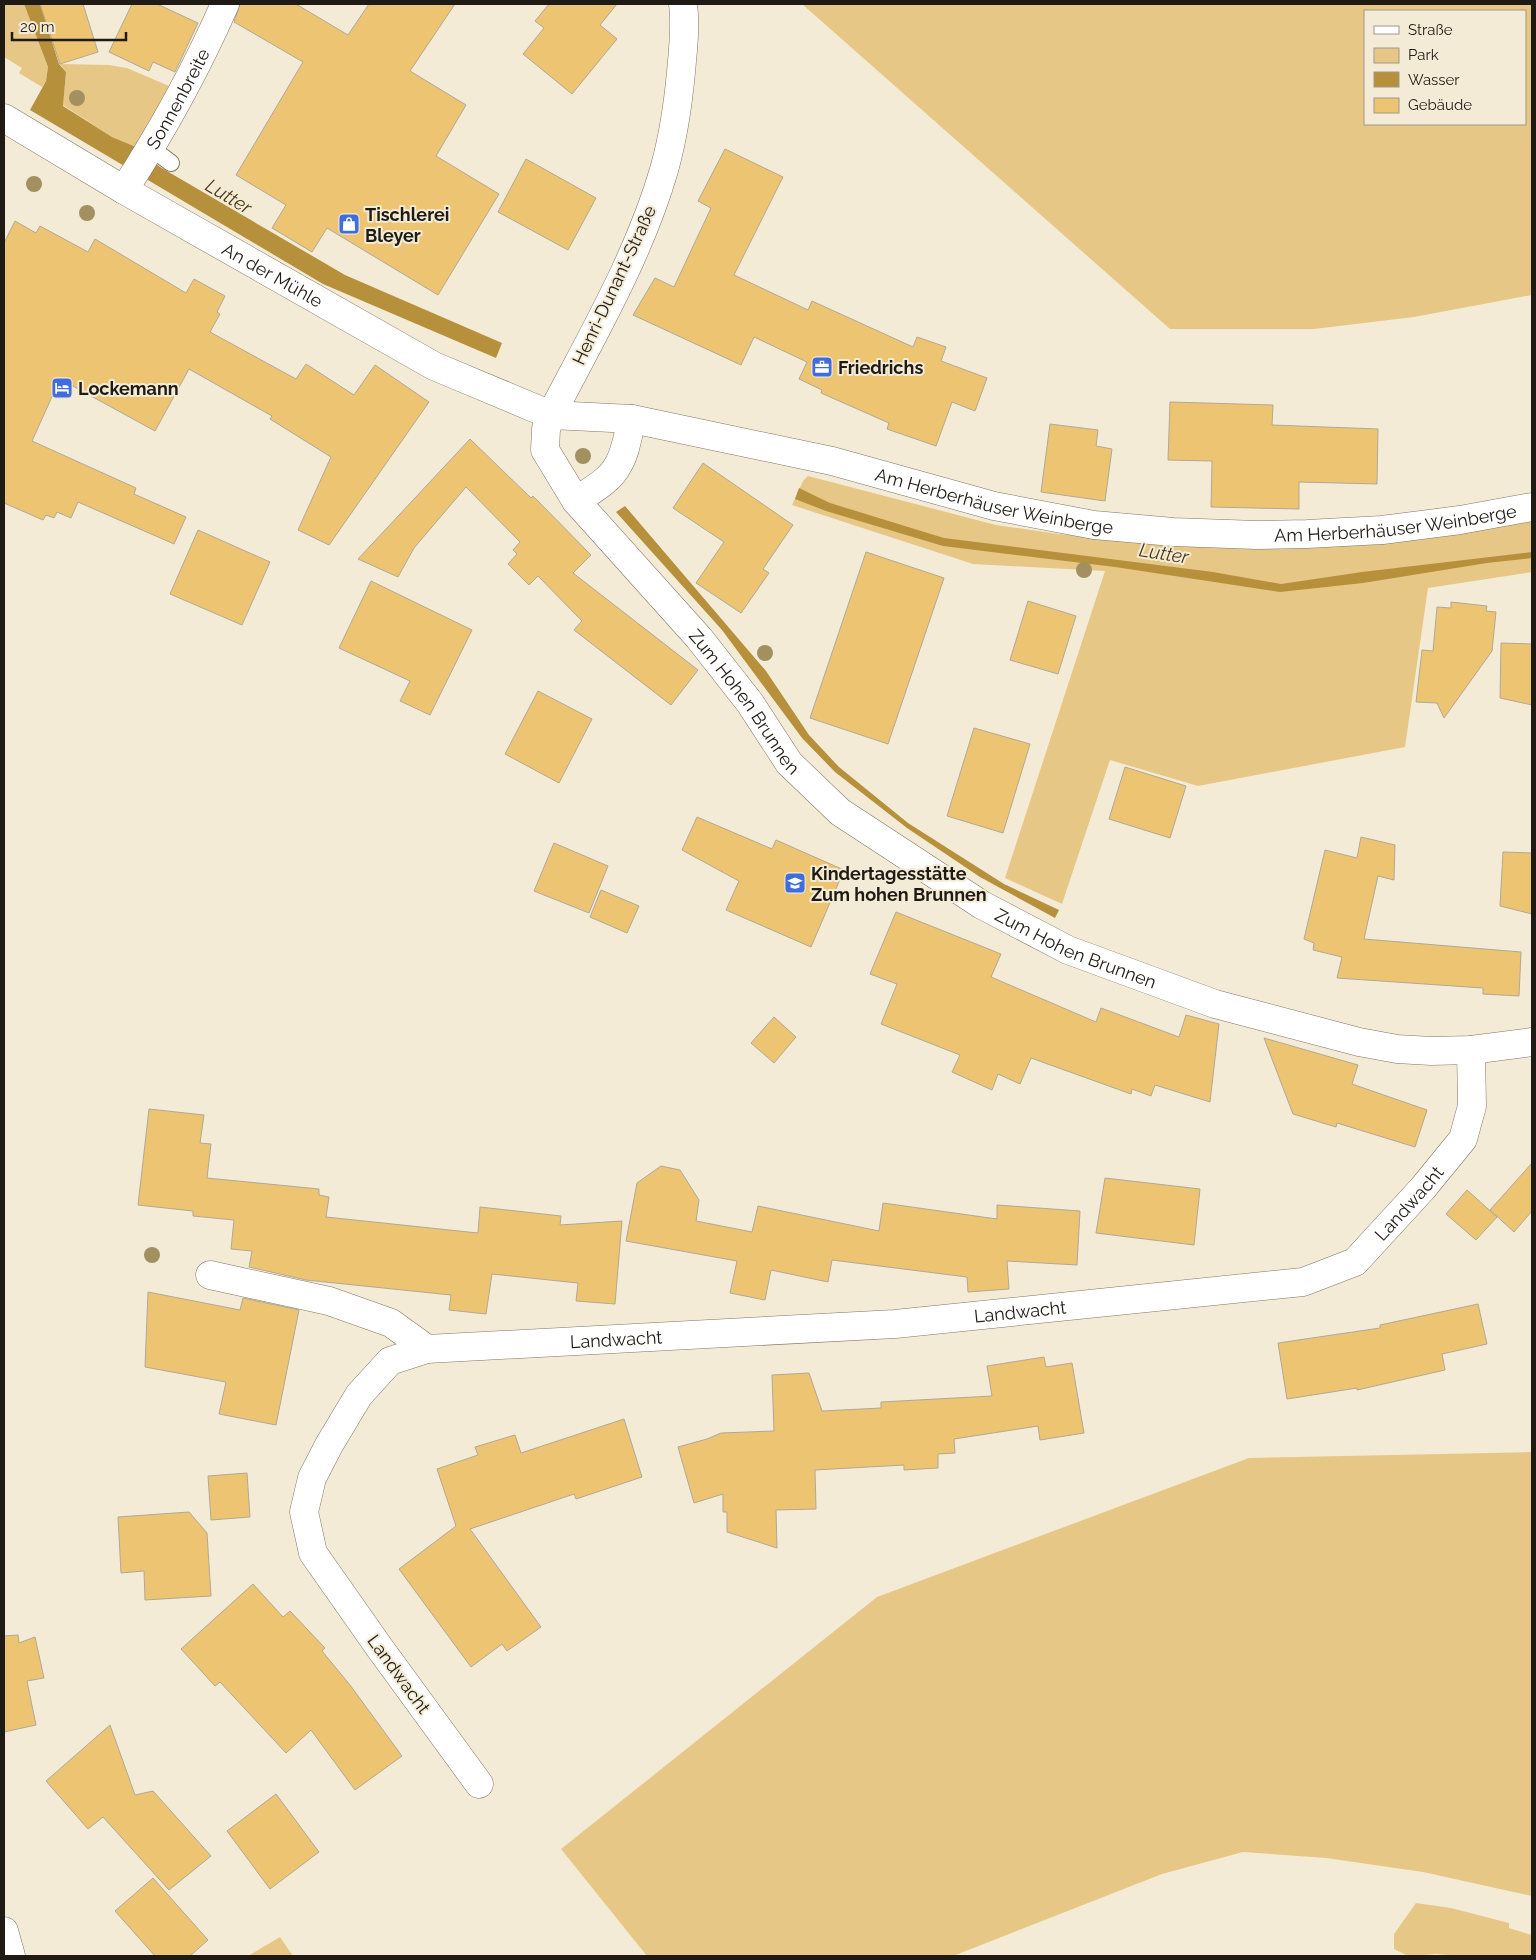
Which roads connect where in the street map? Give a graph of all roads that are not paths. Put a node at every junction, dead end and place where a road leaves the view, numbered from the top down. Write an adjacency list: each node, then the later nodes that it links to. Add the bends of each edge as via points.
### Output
1 (225, 4): 4 (street, Sonnenbreite)
2 (683, 4): 5 (street, Henri-Dunant-Straße, via 684,48 679,95 664,170 642,233)
3 (4, 118): 4 (street, An der Mühle)
4 (146, 165): 5 (street, An der Mühle, via 434,366)
5 (551, 415): 6 (street, Am Herberhäuser Weinberge); 7 (street, Zum Hohen Brunnen, via 546,429 545,450)
6 (632, 419): 7 (street, via 618,466 607,479); 8 (street, Am Herberhäuser Weinberge, via 832,461 994,506 1094,525 1173,532 1307,534 1382,530)
7 (576, 501): 10 (street, Zum Hohen Brunnen, via 700,638 789,763 840,812 982,905 1068,950 1215,1004 1397,1049)
8 (1532, 507)
9 (1532, 1042): 10 (street, Zum Hohen Brunnen)
10 (1471, 1050): 12 (street, Landwacht, via 1472,1106 1463,1139 1423,1188 1354,1262 1303,1282 896,1324)
11 (210, 1276): 12 (street, via 329,1301 391,1322)
12 (427, 1349): 13 (street, Landwacht, via 390,1361 359,1395 312,1478 304,1512 313,1554)
13 (479, 1784)
14 (4, 1932): 15 (street)
15 (11, 1956)

